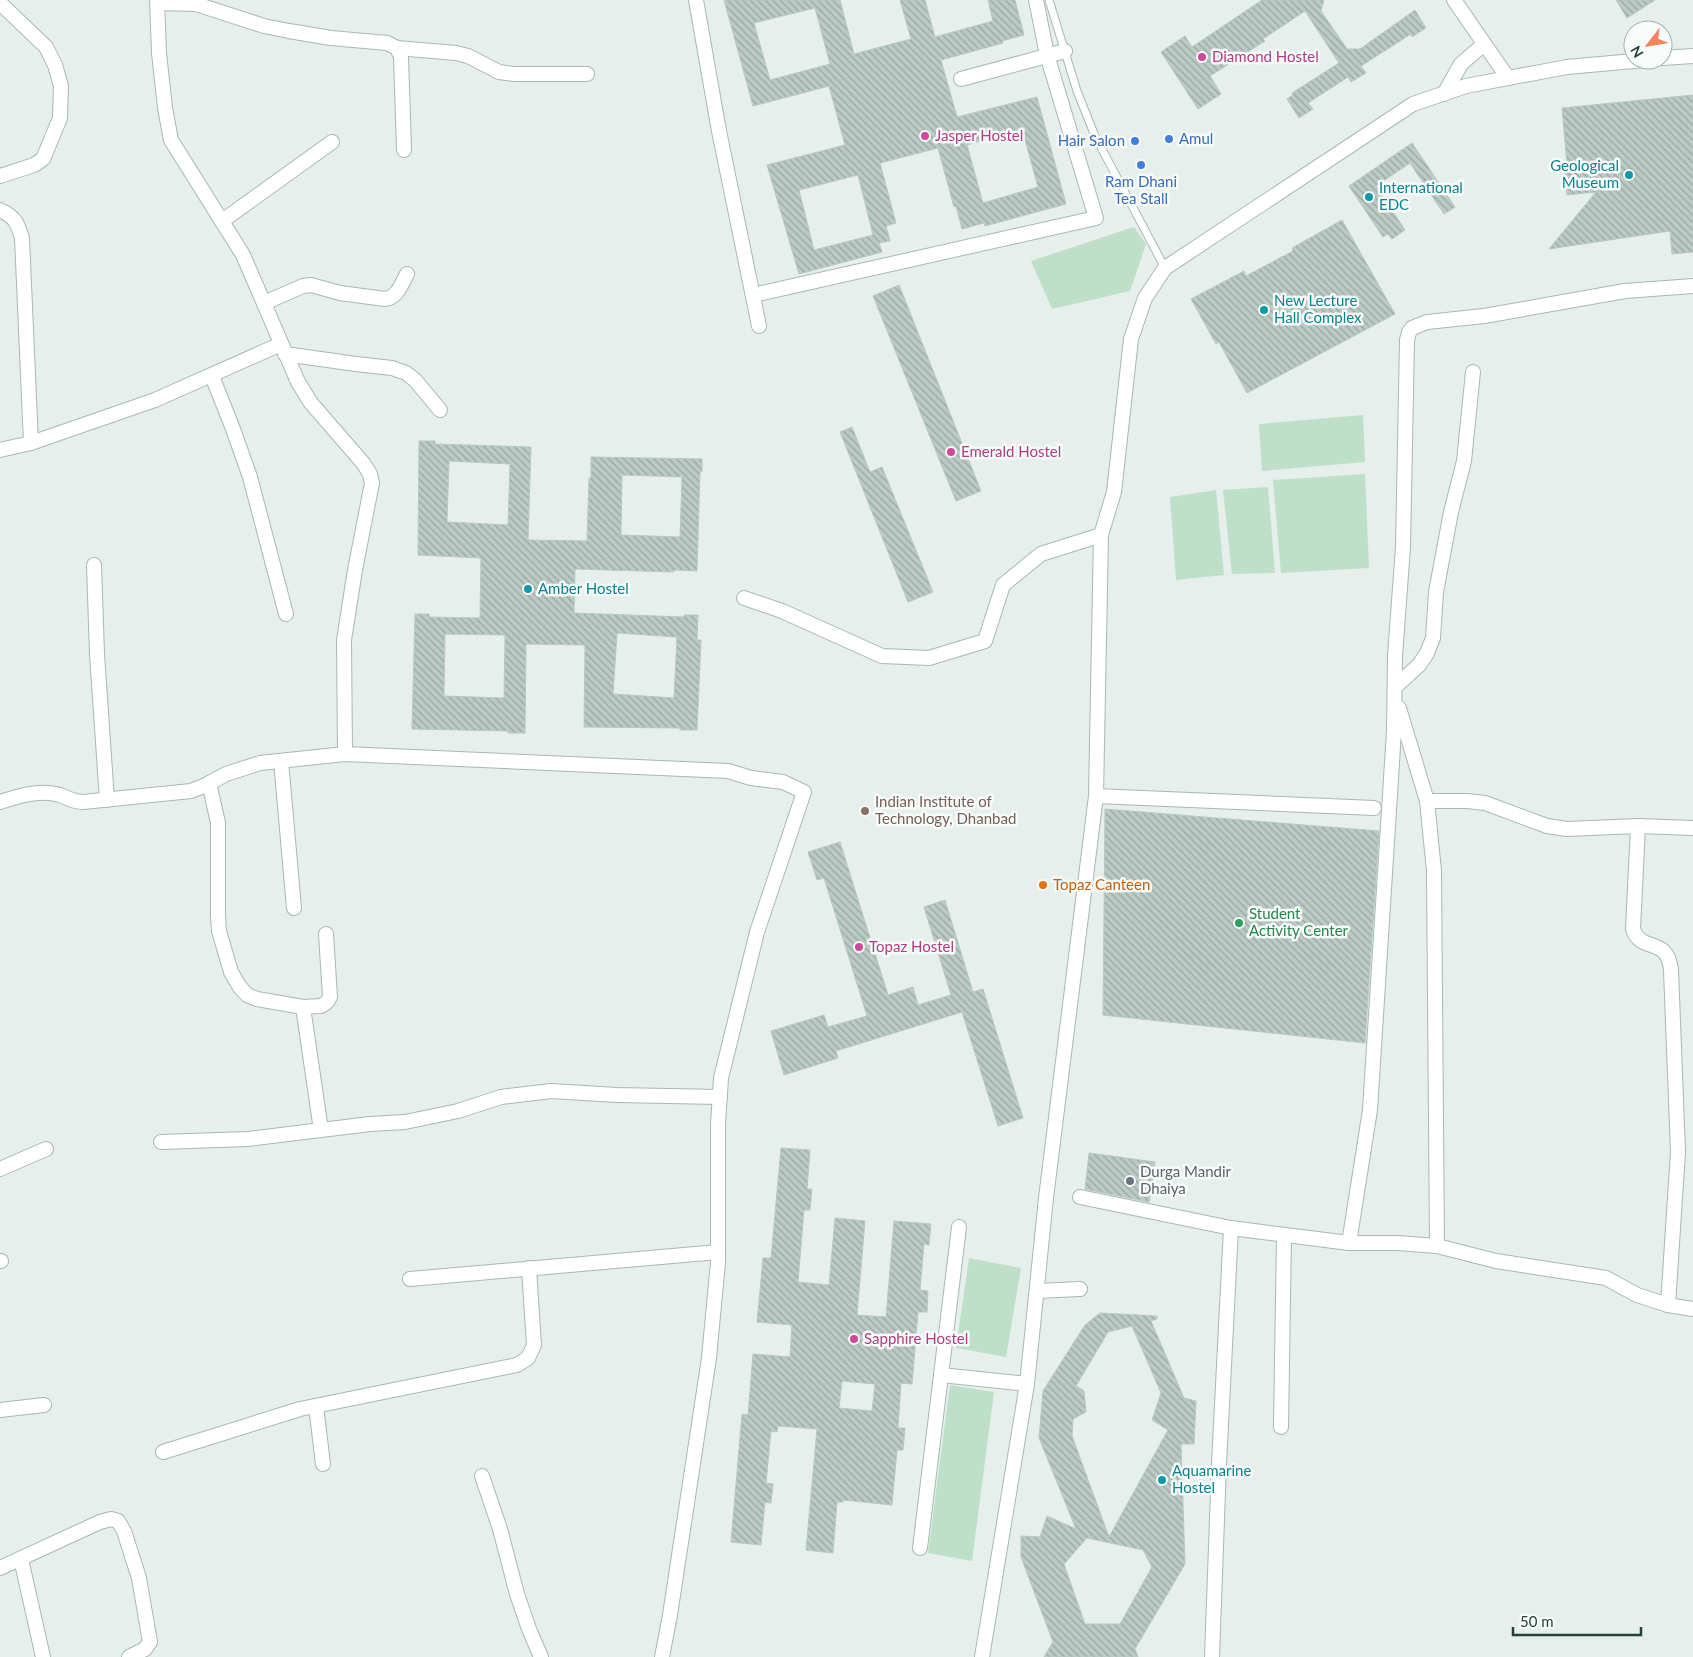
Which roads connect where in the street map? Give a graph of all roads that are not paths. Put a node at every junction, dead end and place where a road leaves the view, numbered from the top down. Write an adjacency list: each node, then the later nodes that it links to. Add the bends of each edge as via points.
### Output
1 (696, 0): 26 (street)
2 (1036, 0): 10 (street)
3 (1049, 0): 9 (lane)
4 (1454, 0): 7 (street)
5 (0, 2): 20 (street, via 46,47 61,86 60,118 43,158 34,166)
6 (158, 2): 8 (street, via 196,4 264,26 331,38 387,43); 22 (street, via 159,53 171,140)
7 (1484, 44): 15 (street); 17 (street, via 1460,64)
8 (397, 48): 14 (street, via 456,53 499,72); 19 (street, via 401,57)
9 (1064, 51): 10 (street); 23 (lane, via 1095,136)
10 (1047, 55): 16 (street); 26 (street, via 1096,218)
11 (1693, 56): 12 (street)
12 (1673, 57)
13 (1623, 62): 15 (street, via 1567,67)
14 (587, 74)
15 (1508, 78): 17 (street)
16 (961, 79)
17 (1444, 94): 23 (street, via 1413,104)
18 (332, 142): 22 (street)
19 (404, 150)
20 (0, 176)
21 (0, 210): 33 (street, via 13,216 22,238)
22 (222, 221): 27 (street, via 243,255)
23 (1165, 268): 35 (street, via 1145,298 1131,339 1114,492)
24 (407, 274): 27 (street, via 392,298 340,293 311,285)
25 (1693, 286): 39 (street, via 1624,291 1484,316 1427,322 1412,328 1407,340 1404,547 1394,656)
26 (752, 295): 28 (street)
27 (264, 302): 29 (street)
28 (759, 326)
29 (283, 349): 31 (street); 32 (street, via 406,373); 40 (street, via 311,403 363,464 372,483 344,640)
30 (1473, 372): 39 (street, via 1464,461 1436,592 1433,638 1419,665)
31 (212, 376): 33 (street, via 155,400); 38 (street, via 250,477)
32 (440, 410)
33 (31, 443): 34 (street)
34 (0, 450)
35 (1101, 534): 37 (street, via 1041,554 1003,585 985,641 930,658 882,656 782,610); 43 (street)
36 (94, 566): 44 (street)
37 (744, 598)
38 (286, 614)
39 (1396, 690): 45 (street); 62 (street, via 1370,1110)
40 (345, 754): 41 (street); 53 (street, via 728,771 783,782 804,792 758,932 721,1078)
41 (280, 761): 42 (street, via 260,763 226,774); 50 (street)
42 (209, 784): 44 (street, via 191,791); 52 (street, via 218,823 219,931 231,972 247,995)
43 (1096, 796): 47 (street); 68 (street)
44 (107, 800): 46 (street, via 73,802 62,795 28,794)
45 (1427, 801): 48 (street, via 1485,803 1548,826 1567,829); 63 (street, via 1434,872)
46 (0, 802)
47 (1374, 808)
48 (1638, 826): 49 (street); 69 (street, via 1633,930 1642,943 1663,949 1672,970 1678,1152)
49 (1693, 828)
50 (294, 908)
51 (326, 934): 52 (street, via 330,997 321,1006)
52 (303, 1006): 54 (street)
53 (720, 1097): 54 (street, via 551,1091 501,1097 405,1122); 64 (street)
54 (321, 1130): 55 (street, via 248,1139)
55 (162, 1142)
56 (46, 1149): 57 (street)
57 (0, 1169)
58 (1080, 1197): 60 (street)
59 (959, 1227): 71 (street)
60 (1231, 1228): 61 (street); 88 (street)
61 (1284, 1235): 62 (street); 76 (street)
62 (1349, 1243): 63 (street)
63 (1437, 1246): 69 (street, via 1496,1261 1606,1278 1637,1295)
64 (718, 1252): 65 (street); 86 (street, via 709,1358)
65 (529, 1268): 66 (street); 74 (street, via 534,1345 528,1358 517,1365)
66 (410, 1279)
67 (1080, 1289): 68 (street)
68 (1036, 1291): 72 (street)
69 (1668, 1305): 70 (street)
70 (1693, 1309)
71 (941, 1375): 72 (street); 80 (street)
72 (1027, 1384): 87 (street)
73 (44, 1405): 75 (street)
74 (316, 1406): 77 (street); 78 (street)
75 (0, 1410)
76 (1281, 1427)
77 (163, 1452)
78 (324, 1464)
79 (482, 1476): 85 (street, via 520,1602)
80 (920, 1548)
81 (21, 1560): 82 (street); 83 (street); 84 (street, via 100,1522 111,1519 118,1522 140,1578 150,1642 145,1649)
82 (0, 1568)
83 (43, 1657)
84 (129, 1657)
85 (541, 1657)
86 (662, 1657)
87 (982, 1657)
88 (1212, 1657)

